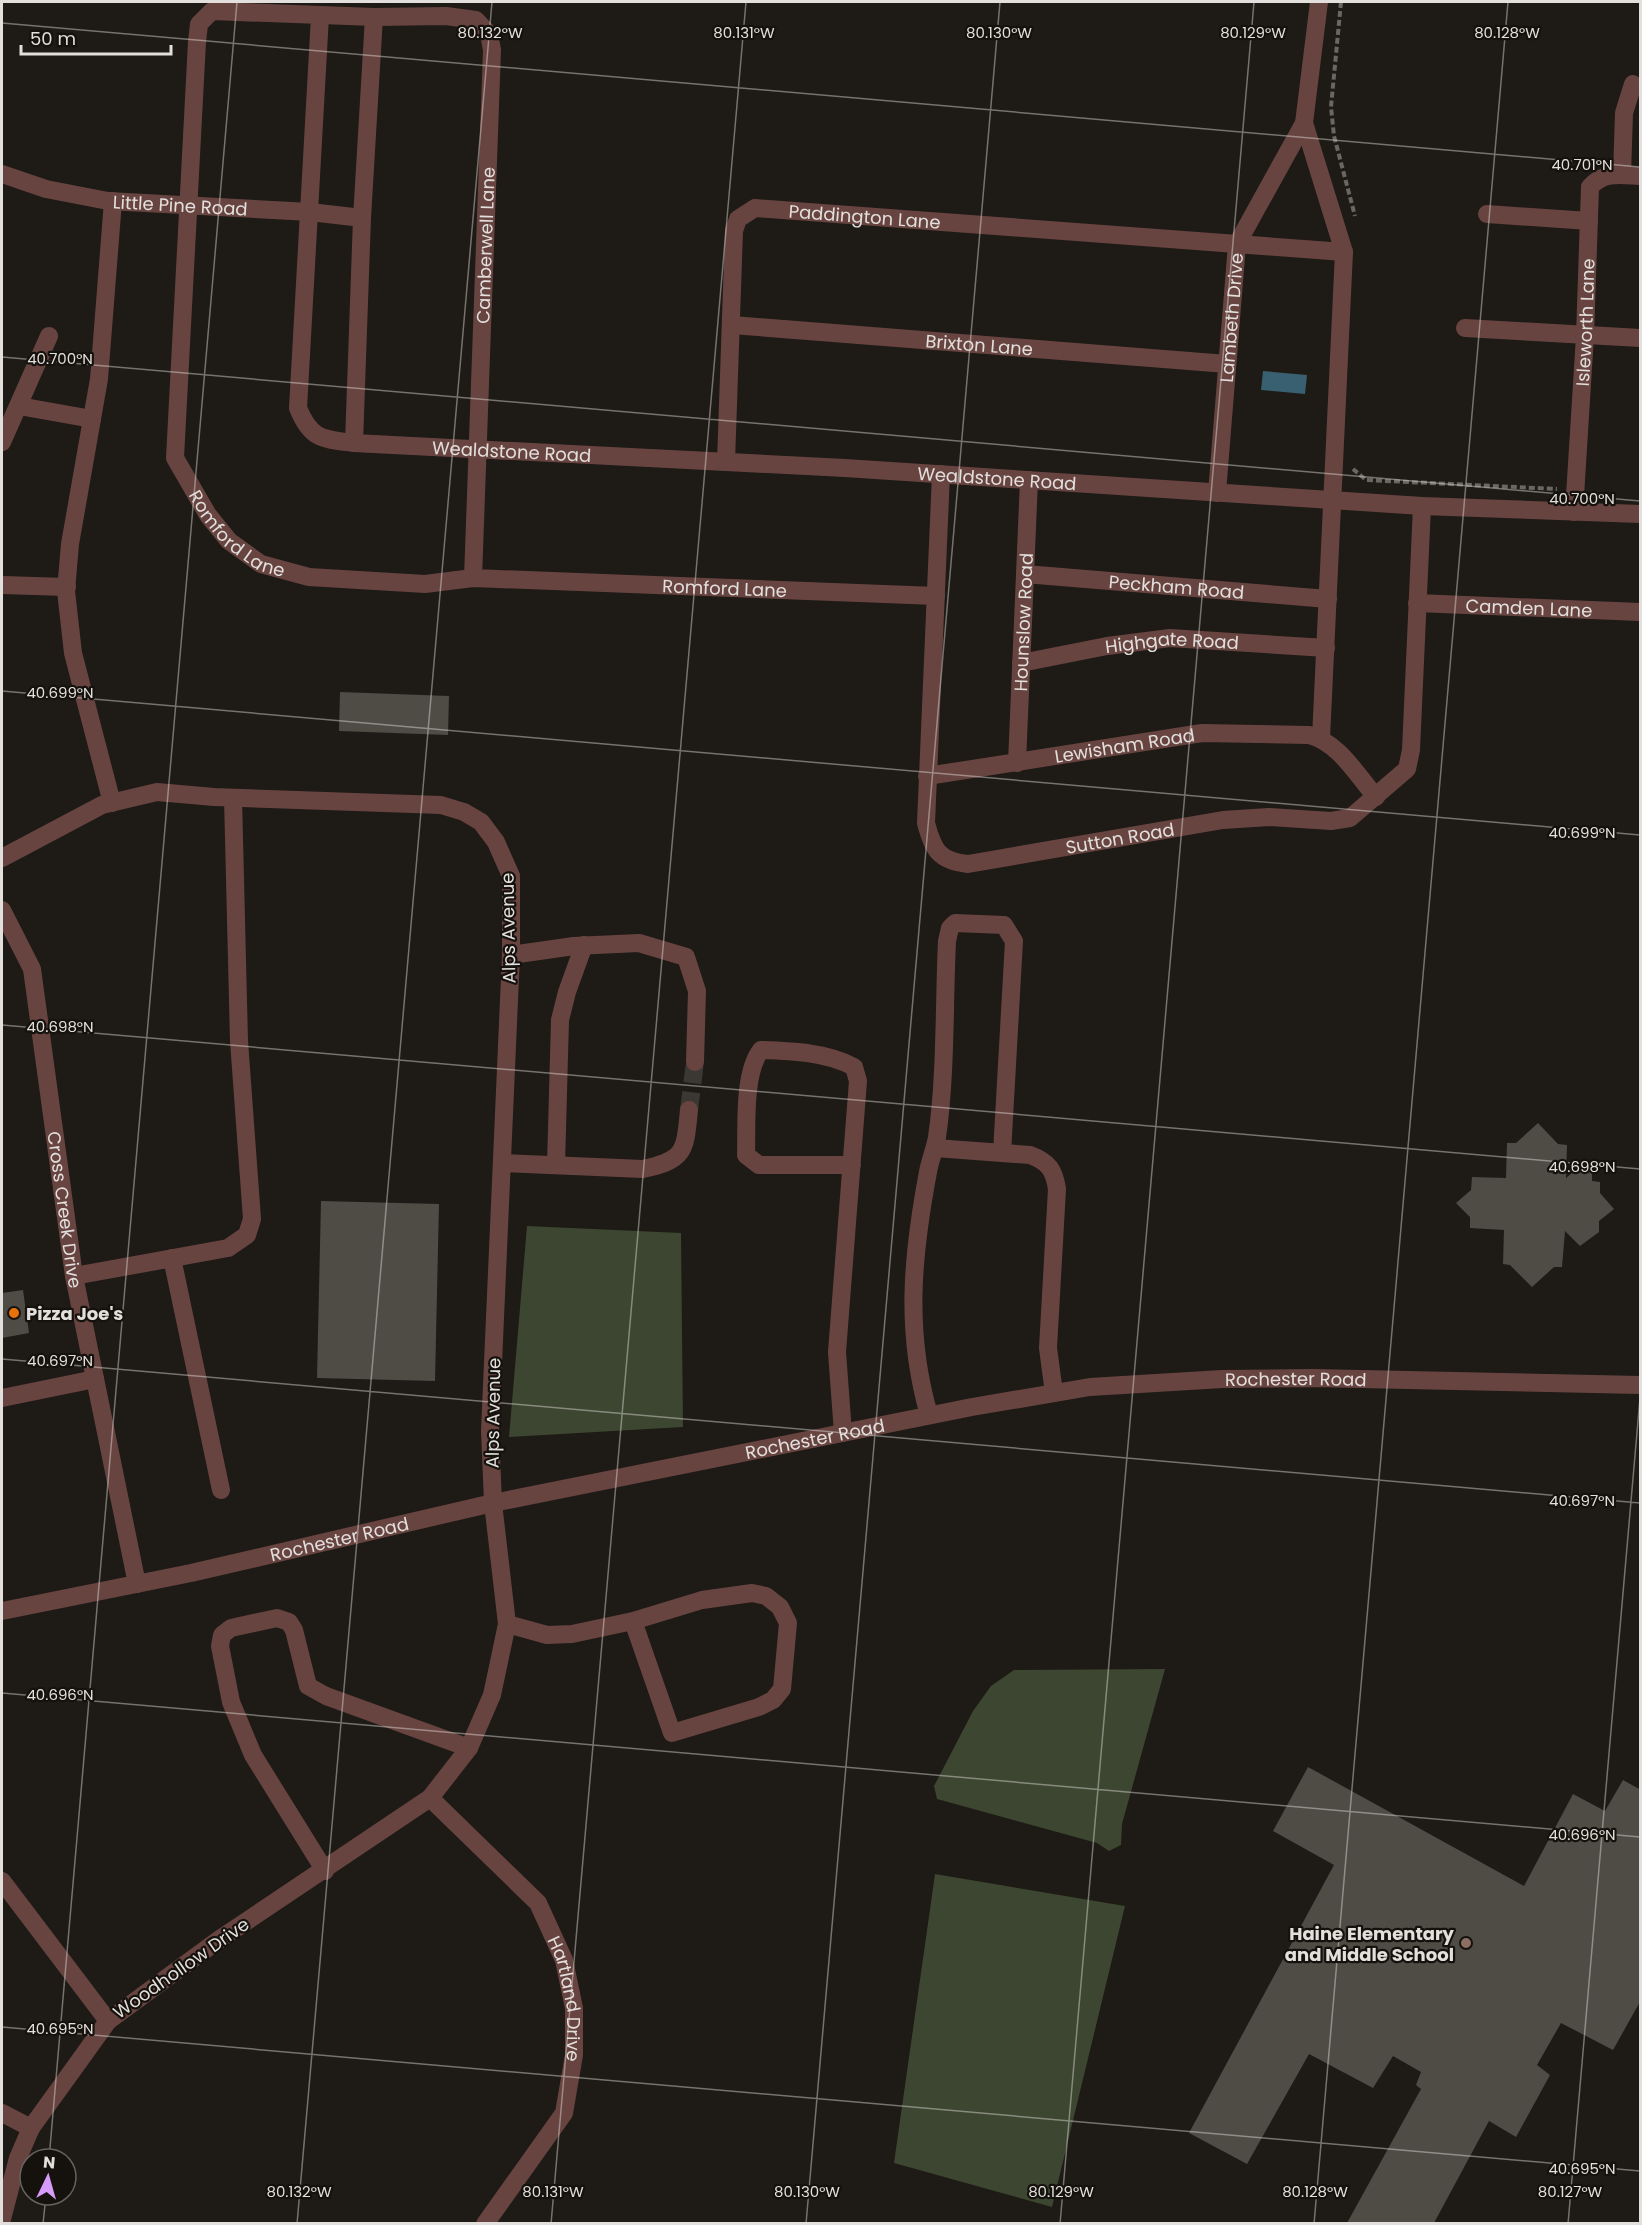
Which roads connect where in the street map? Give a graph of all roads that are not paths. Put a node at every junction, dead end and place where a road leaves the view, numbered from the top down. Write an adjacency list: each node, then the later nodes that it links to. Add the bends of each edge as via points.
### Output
1 (1319, 2): 5 (street, Lambeth Drive)
2 (320, 16): 3 (street, Romford Lane); 10 (street, Romford Lane, via 212,11 199,24); 11 (street, Wealdstone Road)
3 (374, 17): 13 (street); 27 (street, Camberwell Lane, via 446,16 476,20 489,34 492,50)
4 (1633, 84): 7 (street, via 1624,113)
5 (1304, 123): 15 (street, Lambeth Drive); 16 (street, Lambeth Drive)
6 (2, 174): 9 (street, Little Pine Road, via 46,189)
7 (1622, 175): 8 (street, Isleworth Lane); 14 (street, Isleworth Lane, via 1598,178 1590,187)
8 (1641, 176)
9 (113, 201): 10 (street, Little Pine Road); 24 (street, via 99,379)
10 (188, 205): 11 (street, Little Pine Road); 37 (street, Romford Lane, via 175,458 229,542 261,564 309,577 425,584)
11 (310, 212): 13 (street, Little Pine Road); 26 (street, Wealdstone Road, via 298,408 304,423 319,438)
12 (1486, 214): 14 (street)
13 (362, 218): 26 (street)
14 (1589, 221): 20 (street, Isleworth Lane)
15 (1237, 244): 16 (street, Paddington Lane); 17 (street, Paddington Lane, via 755,208 738,219 734,231); 22 (street, Lambeth Drive)
16 (1344, 252): 32 (street, Lambeth Drive)
17 (732, 325): 22 (street, Brixton Lane); 28 (street, Paddington Lane)
18 (1465, 328): 20 (street)
19 (49, 336): 23 (street)
20 (1585, 336): 21 (street); 34 (street, Isleworth Lane)
21 (1641, 338)
22 (1227, 364): 31 (street, Lambeth Drive)
23 (19, 406): 24 (street); 25 (street)
24 (92, 419): 39 (street, via 69,544)
25 (2, 442)
26 (354, 443): 27 (street, Wealdstone Road)
27 (478, 449): 28 (street, Wealdstone Road); 37 (street, Camberwell Lane)
28 (726, 462): 29 (street, Wealdstone Road)
29 (941, 474): 30 (street, Wealdstone Road); 40 (street, Sutton Road)
30 (1029, 480): 31 (street, Wealdstone Road); 36 (street, Hounslow Road)
31 (1217, 493): 32 (street, Wealdstone Road)
32 (1333, 501): 33 (street, Wealdstone Road); 41 (street)
33 (1422, 506): 34 (street, Wealdstone Road); 42 (street, Sutton Road)
34 (1574, 512): 35 (street, Wealdstone Road)
35 (1641, 514)
36 (1025, 574): 41 (street, Peckham Road); 45 (street, Hounslow Road)
37 (473, 578): 40 (street, Romford Lane)
38 (2, 585): 39 (street)
39 (67, 587): 51 (street, via 73,653)
40 (936, 596): 48 (street, Sutton Road)
41 (1328, 599): 44 (street)
42 (1417, 603): 43 (street, Camden Lane); 49 (street, Sutton Road, via 1407,769)
43 (1641, 612)
44 (1326, 648): 45 (street, Highgate Road, via 1170,638); 46 (street)
45 (1021, 663): 47 (street, Hounslow Road)
46 (1321, 738): 47 (street, Lewisham Road, via 1216,732); 49 (street)
47 (1017, 763): 48 (street, Lewisham Road)
48 (927, 776): 49 (street, Sutton Road, via 926,823 930,838 939,854 952,862 968,864 1222,820 1350,818)
49 (1376, 797)
50 (233, 798): 51 (street, Alps Avenue, via 157,792); 55 (street, Alps Avenue, via 441,805 464,812 481,822 506,859 511,876); 63 (street, via 239,1041 252,1219 247,1235 228,1248)
51 (112, 803): 52 (street, Alps Avenue)
52 (2, 858)
53 (2, 910): 64 (street, Cross Creek Drive, via 32,969)
54 (584, 945): 55 (street); 56 (street, via 639,943 686,957 697,991); 61 (street, via 560,1020)
55 (511, 955): 60 (street, Alps Avenue)
56 (694, 1062)
57 (689, 1110): 61 (street, via 686,1143 678,1158 663,1165)
58 (935, 1148): 59 (street); 59 (street, via 950,928 955,922 1004,925 1014,941); 69 (street, via 928,1170 913,1277 913,1341)
59 (1002, 1153): 67 (street, via 1043,1160 1055,1176 1048,1348)
60 (502, 1163): 61 (street); 72 (street, Alps Avenue, via 490,1431)
61 (556, 1165)
62 (852, 1165): 62 (street, via 858,1081 854,1067 797,1051 761,1050 750,1073 746,1155 759,1165); 70 (street, via 837,1352)
63 (172, 1258): 64 (street); 71 (street)
64 (74, 1276): 65 (street, Cross Creek Drive)
65 (95, 1379): 68 (street); 73 (street, Cross Creek Drive)
66 (1641, 1385): 67 (street, Rochester Road, via 1222,1379)
67 (1054, 1393): 69 (street, Rochester Road)
68 (2, 1398)
69 (929, 1415): 70 (street, Rochester Road)
70 (843, 1433): 72 (street, Rochester Road)
71 (221, 1490)
72 (493, 1503): 73 (street, Rochester Road); 76 (street, Woodhollow Drive)
73 (137, 1584): 74 (street, Rochester Road)
74 (2, 1611)
75 (633, 1621): 75 (street, via 710,1599 752,1593 766,1596 780,1607 788,1623 783,1689 759,1707 672,1733); 76 (street, via 548,1635)
76 (507, 1624): 77 (street, Woodhollow Drive, via 492,1695)
77 (469, 1748): 78 (street, Woodhollow Drive); 79 (street, via 308,1686 289,1622 277,1618 231,1628 222,1635 220,1646 231,1702 252,1755)
78 (430, 1798): 79 (street, Woodhollow Drive); 85 (street, Hartland Drive, via 538,1904 564,1960 574,2008 574,2055 564,2114)
79 (325, 1871): 81 (street, Woodhollow Drive, via 189,1960)
80 (5, 1891): 81 (street)
81 (108, 2020): 83 (street, Woodhollow Drive)
82 (2, 2113): 83 (street)
83 (31, 2128): 84 (street, Woodhollow Drive, via 18,2158)
84 (2, 2219)
85 (485, 2223)

